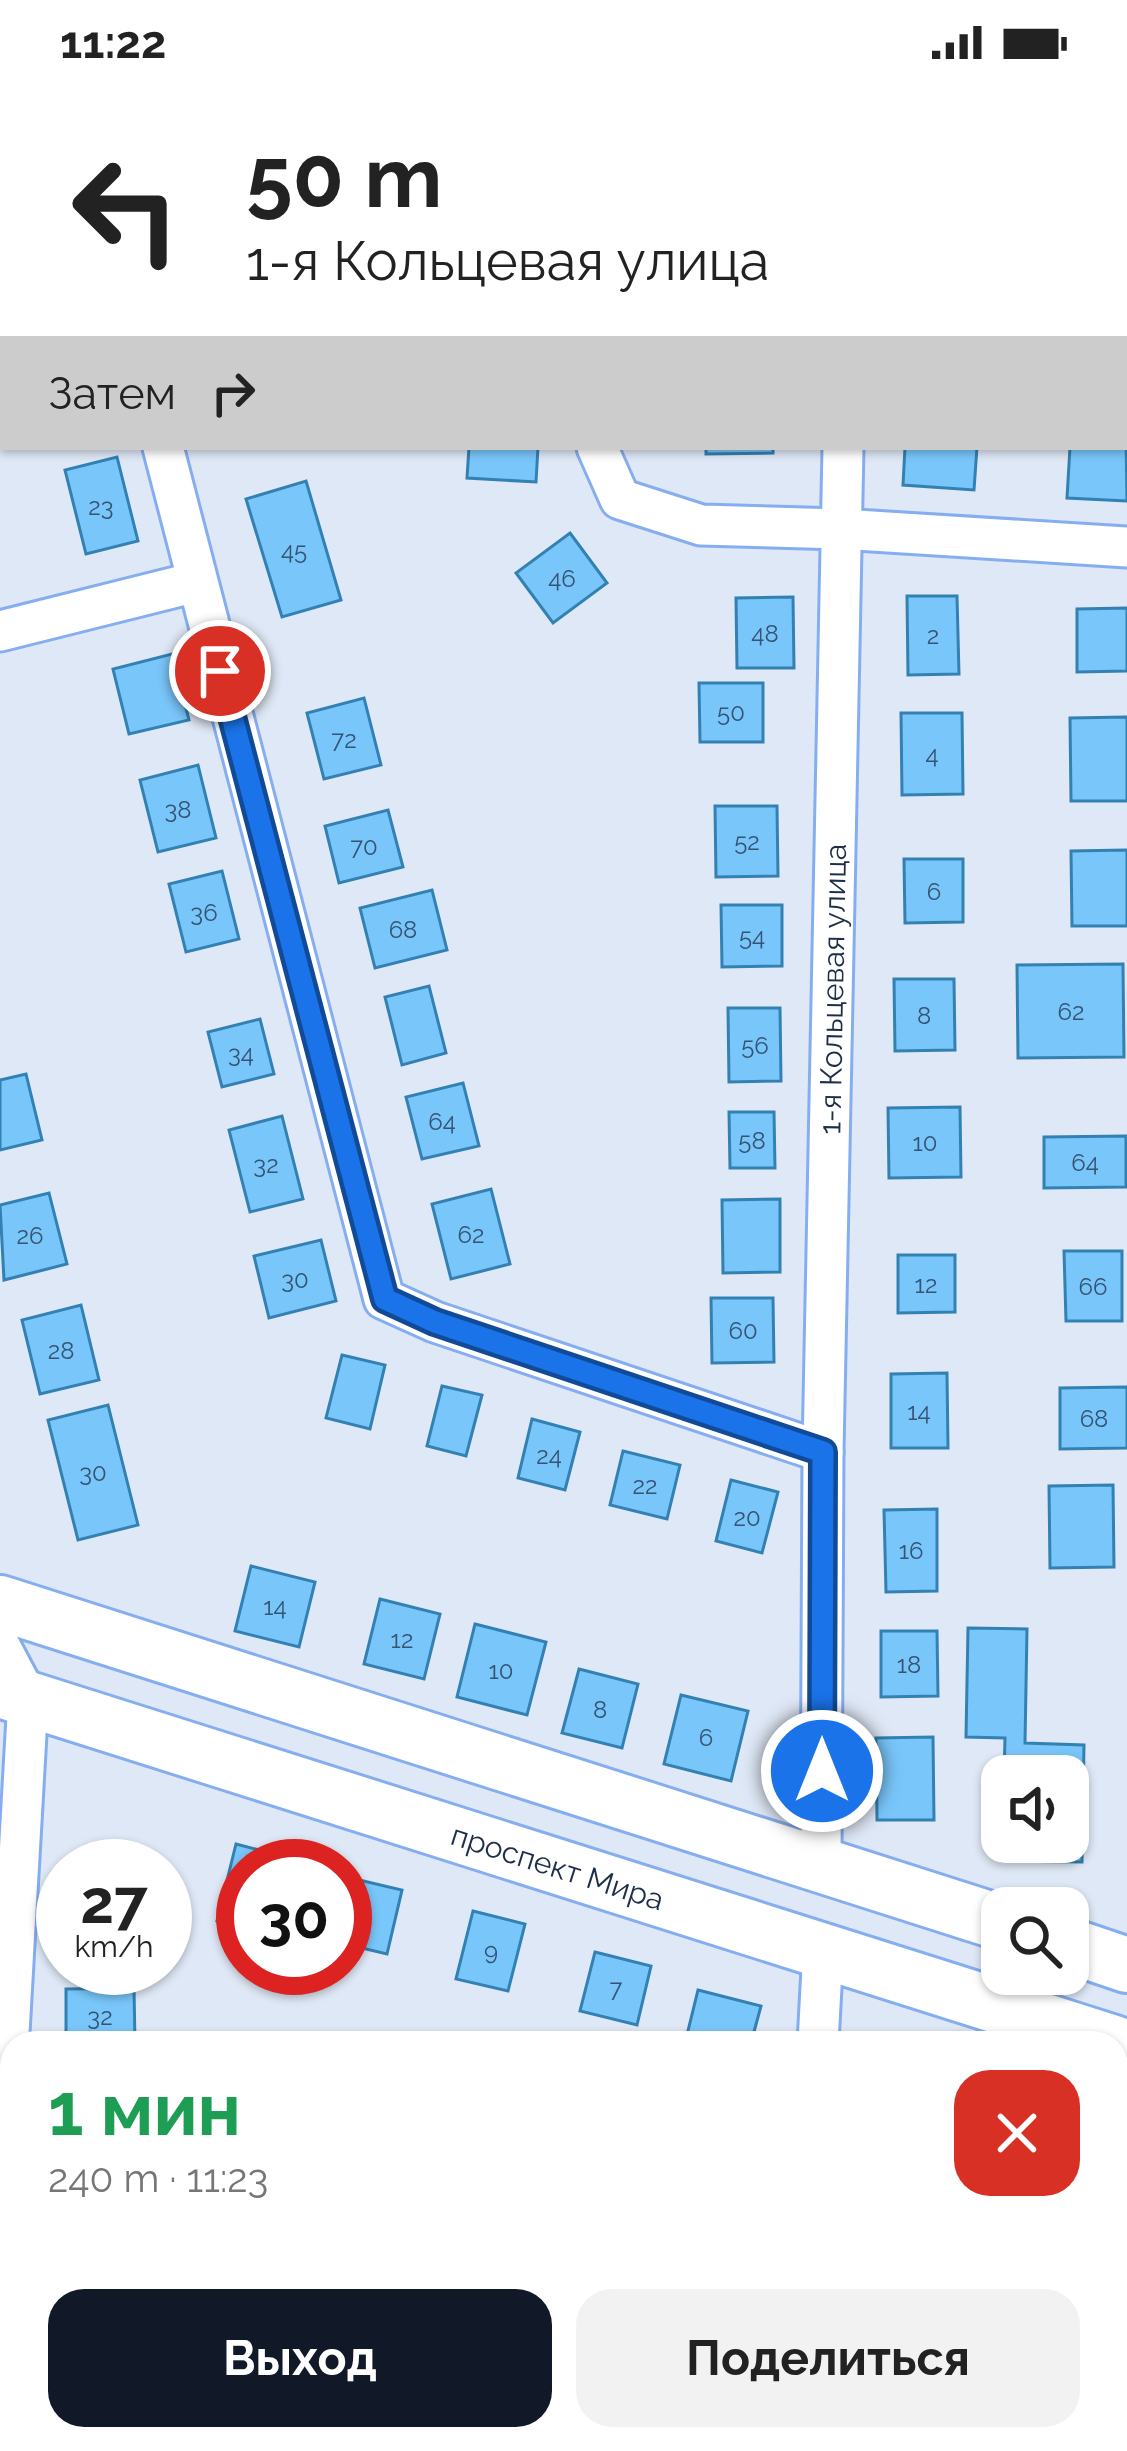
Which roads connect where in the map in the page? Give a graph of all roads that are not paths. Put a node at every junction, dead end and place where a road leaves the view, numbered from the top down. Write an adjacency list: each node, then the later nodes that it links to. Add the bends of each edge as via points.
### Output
1 (164, 450): 6 (street)
2 (598, 450): 4 (street, via 620,499 700,525)
3 (843, 450): 4 (street, 1-я Кольцевая улица)
4 (840, 529): 5 (street); 8 (street, 1-я Кольцевая улица)
5 (1127, 547)
6 (196, 582): 7 (street); 8 (street, via 385,1299)
7 (0, 632)
8 (823, 1452): 12 (street, 1-я Кольцевая улица)
9 (0, 1603): 12 (main road)
10 (0, 1646): 11 (street)
11 (14, 1694): 14 (main road, проспект Мира); 17 (street)
12 (821, 1862): 13 (main road)
13 (981, 1916)
14 (823, 1950): 18 (street); 19 (main road, проспект Мира)
15 (1089, 1953): 16 (main road)
16 (1127, 1965)
17 (5, 2031)
18 (819, 2031)
19 (1077, 2031)

